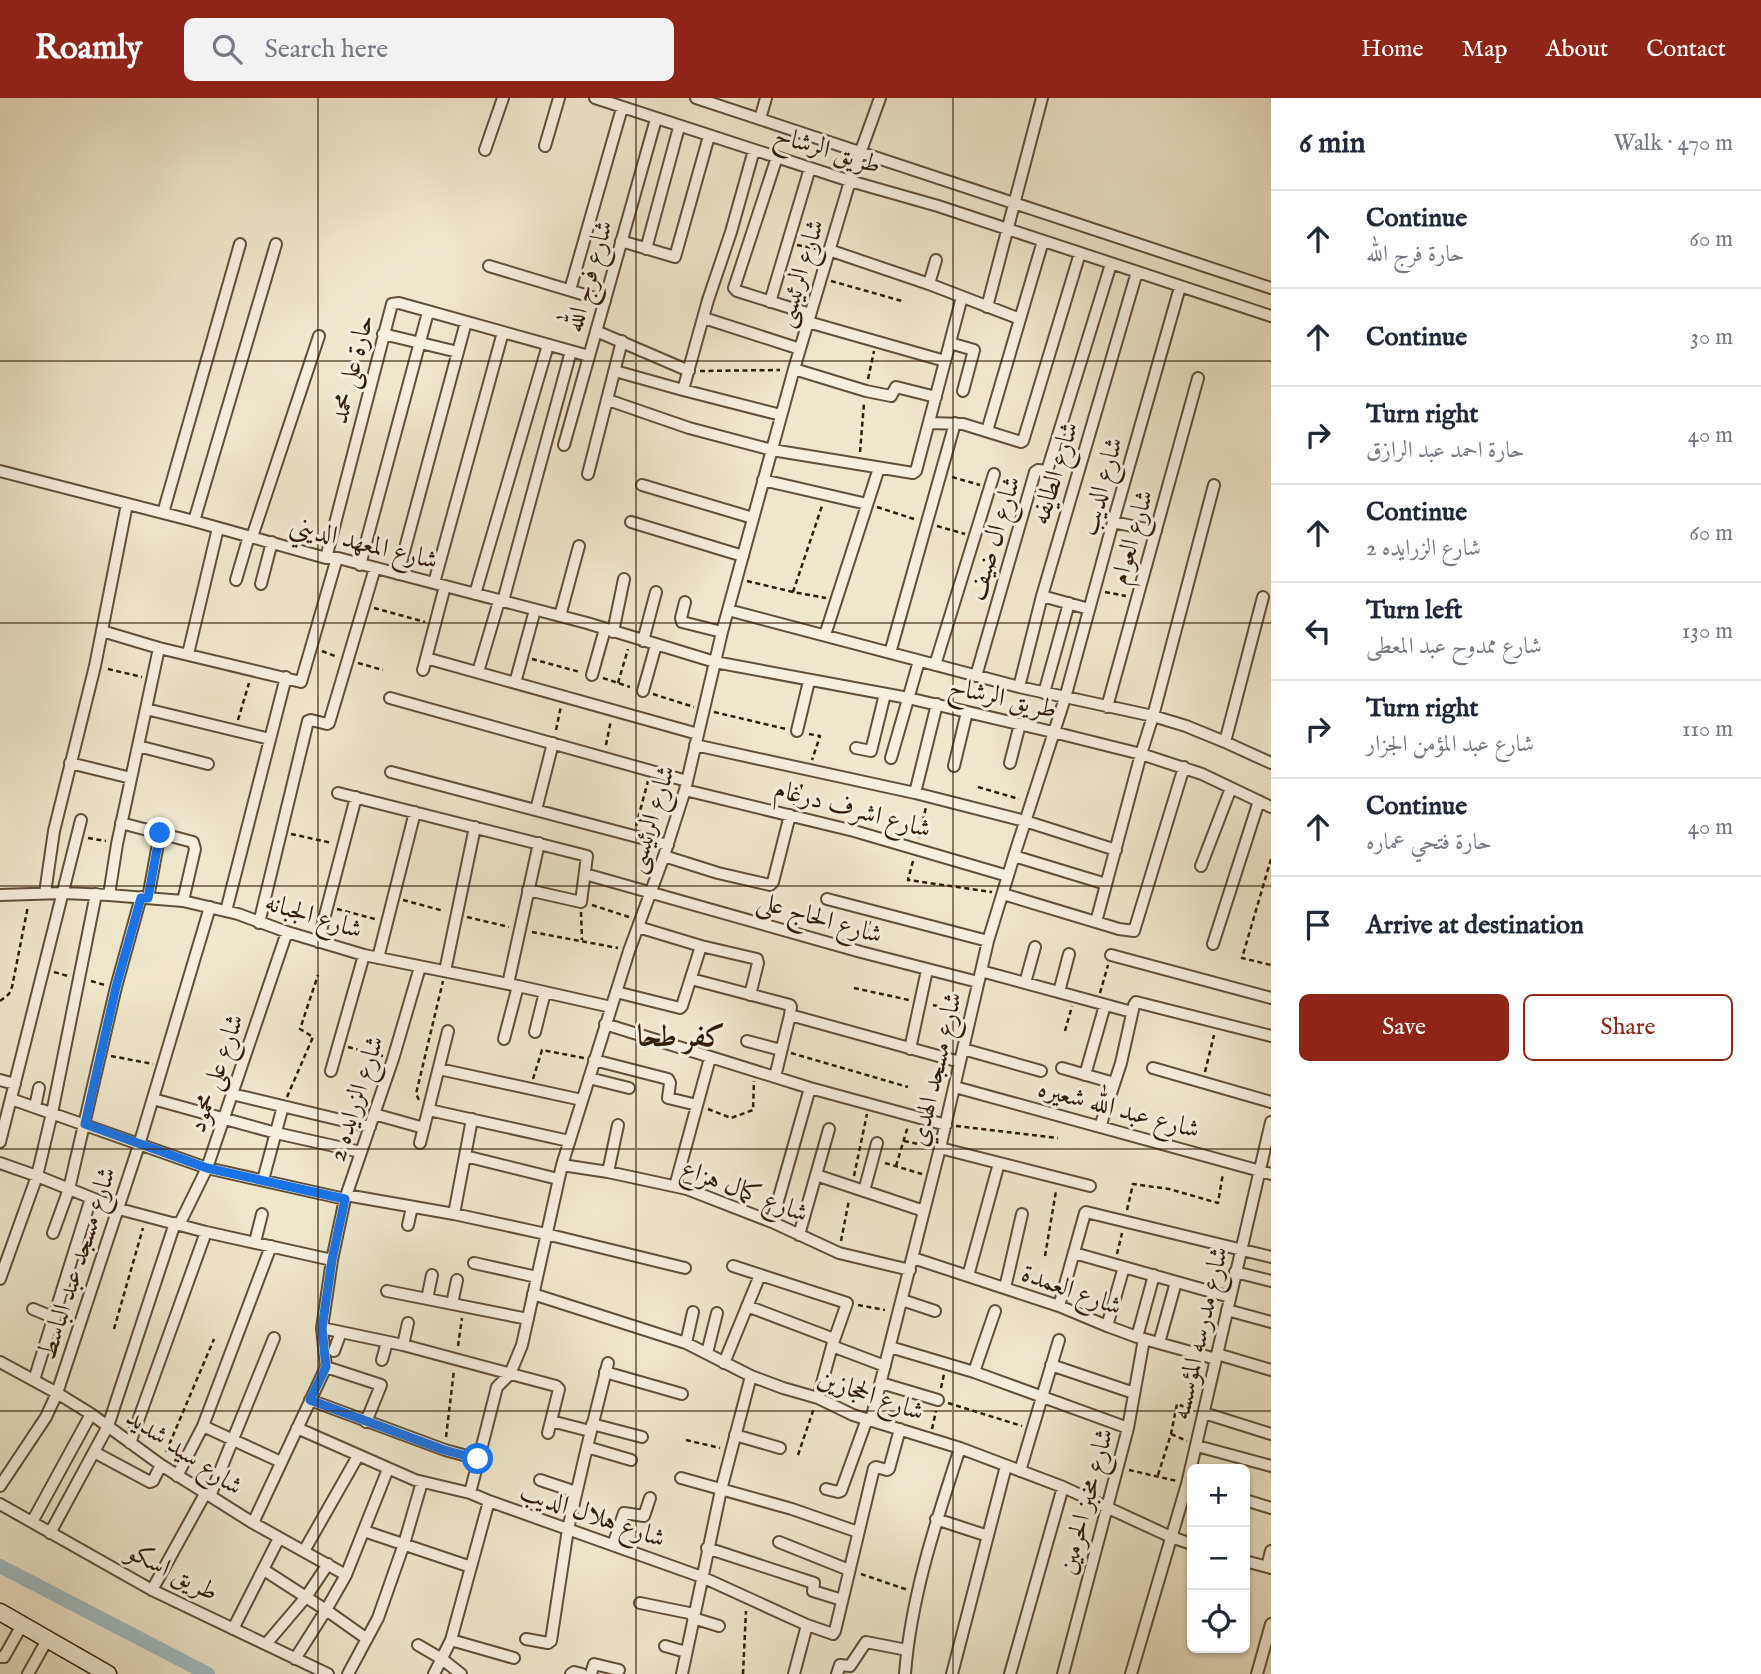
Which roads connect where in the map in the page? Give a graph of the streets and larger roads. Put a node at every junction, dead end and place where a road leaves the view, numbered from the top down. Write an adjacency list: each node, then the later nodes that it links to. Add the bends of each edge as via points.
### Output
1 (503, 98): 16 (street)
2 (559, 98): 15 (street)
3 (594, 98): 10 (street, طريق الرشاح)
4 (636, 98): 10 (street)
5 (696, 98): 9 (street, طريق الرشاح)
6 (766, 98): 12 (street)
7 (880, 98): 18 (street, شارع الرئيسى)
8 (1042, 98): 22 (street)
9 (732, 104): 12 (street, طريق الرشاح)
10 (627, 109): 11 (street, طريق الرشاح); 38 (street)
11 (656, 119): 13 (street, طريق الرشاح); 24 (street, شارع فرج الله)
12 (760, 119): 18 (street, طريق الرشاح)
13 (680, 127): 14 (street, طريق الرشاح); 28 (street)
14 (709, 136): 17 (street, طريق الرشاح); 28 (street, via 676,256)
15 (545, 146)
16 (485, 150)
17 (754, 150): 19 (street, طريق الرشاح); 45 (street)
18 (861, 152): 21 (street, شارع الرئيسى); 22 (street, طريق الرشاح)
19 (776, 157): 20 (street, طريق الرشاح); 41 (street, via 734,286)
20 (810, 168): 21 (street, طريق الرشاح); 41 (street)
21 (850, 181): 23 (street, طريق الرشاح); 29 (street, شارع الرئيسى)
22 (1014, 205): 23 (street); 37 (street, طريق الرشاح)
23 (1009, 226): 25 (street, طريق الرشاح); 42 (street)
24 (621, 241): 28 (street); 40 (street, شارع فرج الله)
25 (1043, 241): 30 (street, طريق الرشاح); 47 (street)
26 (240, 244): 85 (street)
27 (276, 244): 87 (street)
28 (646, 249)
29 (829, 250): 35 (street); 46 (street, شارع الرئيسى)
30 (1080, 253): 32 (street, طريق الرشاح); 73 (street, via 1023,441)
31 (936, 260): 35 (street)
32 (1111, 264): 34 (street, طريق الرشاح); 131 (street, شارع ال ضيف, via 1047,471 1035,472)
33 (489, 265): 38 (street)
34 (1137, 272): 36 (street, طريق الرشاح); 106 (street, شارع الطايفه)
35 (929, 284): 39 (street)
36 (1180, 287): 44 (street, طريق الرشاح); 89 (street, شارع الديب)
37 (1271, 288)
38 (570, 290): 40 (street)
39 (962, 297): 42 (street); 55 (street)
40 (605, 300): 49 (street, شارع فرج الله)
41 (770, 302): 46 (street)
42 (987, 307): 47 (street)
43 (428, 312): 48 (street, حارة على محمد); 51 (street, حارة على محمد, via 392,304); 54 (street)
44 (1271, 316)
45 (704, 318): 57 (street); 64 (street)
46 (809, 318): 57 (street, شارع الرئيسى); 61 (street)
47 (1020, 319): 73 (street)
48 (466, 322): 50 (street, حارة على محمد); 59 (street)
49 (596, 331): 53 (street); 60 (street, شارع فرج الله)
50 (503, 332): 56 (street, حارة على محمد); 103 (street)
51 (383, 334): 54 (street); 96 (street, حارة على محمد)
52 (319, 336): 92 (street)
53 (622, 341): 63 (street); 64 (street)
54 (420, 343): 59 (street); 97 (street)
55 (950, 343): 61 (street); 67 (street, via 974,350)
56 (548, 345): 58 (street, حارة على محمد); 105 (street)
57 (800, 349): 62 (street, شارع الرئيسى)
58 (571, 351): 60 (street, حارة على محمد); 108 (street)
59 (458, 352): 99 (street)
60 (589, 356): 74 (street, شارع فرج الله)
61 (945, 361): 68 (street)
62 (794, 369): 68 (street, via 891,396 896,387); 70 (street, شارع الرئيسى)
63 (615, 371): 66 (street); 69 (street)
64 (689, 371): 66 (street)
65 (1198, 378): 91 (street, شارع العوام)
66 (683, 390): 70 (street)
67 (963, 391)
68 (936, 397): 71 (street)
69 (607, 400): 75 (street); 78 (street)
70 (781, 415): 75 (street, شارع الرئيسى)
71 (929, 423): 72 (street); 76 (street, via 915,472)
72 (955, 423): 73 (street); 122 (street)
73 (987, 431)
74 (564, 445)
75 (772, 450): 76 (street); 80 (street, شارع الرئيسى)
76 (879, 468): 84 (street)
77 (0, 471): 83 (street, شارع المعهد الديني)
78 (588, 474)
79 (994, 474): 127 (street)
80 (763, 480): 84 (street); 86 (street, شارع الرئيسى)
81 (642, 485): 86 (street)
82 (1214, 485): 146 (street)
83 (127, 504): 85 (street, شارع المعهد الديني); 116 (street)
84 (867, 504): 118 (street)
85 (163, 513): 87 (street, شارع المعهد الديني)
86 (753, 518): 95 (street, شارع الرئيسى)
87 (194, 521): 90 (street, شارع المعهد الديني)
88 (631, 522): 95 (street)
89 (1113, 522): 91 (street); 111 (street, شارع الديب)
90 (218, 528): 92 (street, شارع المعهد الديني); 123 (street)
91 (1156, 531): 143 (street, شارع العوام)
92 (250, 537): 93 (street, شارع المعهد الديني); 101 (street)
93 (272, 542): 96 (street, شارع المعهد الديني); 102 (street)
94 (579, 546): 114 (street)
95 (743, 556): 113 (street, شارع الرئيسى)
96 (332, 558): 97 (street, شارع المعهد الديني); 132 (street, حارة على محمد, via 303,680)
97 (360, 565): 98 (street, شارع المعهد الديني)
98 (375, 568): 99 (street, شارع المعهد الديني); 203 (street, via 329,724 308,721)
99 (398, 574): 103 (street, شارع المعهد الديني)
100 (624, 579): 115 (street)
101 (236, 580)
102 (261, 584)
103 (440, 585): 105 (street, شارع المعهد الديني); 124 (street)
104 (656, 592): 119 (street)
105 (475, 594): 108 (street, شارع المعهد الديني)
106 (1042, 596): 110 (street); 135 (street, شارع الطايفه)
107 (1263, 597): 152 (street)
108 (501, 601): 112 (street, شارع المعهد الديني); 129 (street)
109 (685, 602): 117 (street, via 682,622)
110 (1069, 603): 111 (street); 137 (street)
111 (1090, 609): 141 (street, شارع الديب)
112 (535, 610): 114 (street, شارع المعهد الديني); 134 (street)
113 (728, 610): 117 (street, شارع الرئيسى); 118 (street, طريق الرشاح)
114 (560, 616): 115 (street, شارع المعهد الديني)
115 (609, 630): 119 (street, شارع المعهد الديني); 130 (street)
116 (102, 631): 121 (street); 160 (street)
117 (722, 632): 126 (street, شارع الرئيسى)
118 (825, 635): 122 (street, طريق الرشاح)
119 (643, 641): 120 (street, شارع المعهد الديني)
120 (656, 645): 126 (street, شارع المعهد الديني); 136 (street)
121 (159, 648): 123 (street); 144 (street)
122 (891, 653): 125 (street, طريق الرشاح)
123 (188, 654): 132 (street)
124 (426, 658): 128 (street); 129 (street)
125 (919, 660): 127 (street, طريق الرشاح); 140 (street)
126 (715, 663): 133 (street, طريق الرشاح); 151 (street, شارع الرئيسى)
127 (935, 665): 131 (street, طريق الرشاح)
128 (423, 670)
129 (478, 672): 134 (street)
130 (592, 675)
131 (976, 676): 135 (street, طريق الرشاح)
132 (286, 677): 150 (street)
133 (809, 681): 138 (street, طريق الرشاح); 148 (street)
134 (515, 683): 151 (street, via 613,710)
135 (1019, 687): 137 (street, طريق الرشاح)
136 (643, 691)
137 (1044, 692): 141 (street, طريق الرشاح)
138 (885, 694): 140 (street, طريق الرشاح); 155 (street, via 871,751)
139 (390, 698): 153 (street, شارع اشرف درغام)
140 (908, 698): 142 (street, طريق الرشاح); 157 (street)
141 (1065, 698): 143 (street, طريق الرشاح); 149 (street, شارع الديب)
142 (937, 705): 145 (street, طريق الرشاح); 169 (street)
143 (1107, 707): 146 (street, طريق الرشاح)
144 (146, 709): 150 (street); 154 (street)
145 (967, 712): 147 (street, طريق الرشاح); 162 (street)
146 (1153, 716): 152 (street, طريق الرشاح); 156 (street)
147 (1020, 724): 149 (street, طريق الرشاح); 158 (street)
148 (797, 731)
149 (1053, 732): 156 (street, طريق الرشاح); 177 (street, شارع مسجد الهدي)
150 (270, 740): 201 (street)
151 (696, 740): 166 (street, شارع الرئيسى); 169 (street, via 808,771)
152 (1225, 742): 159 (street, طريق الرشاح)
153 (553, 743): 166 (street, شارع اشرف درغام); 173 (street)
154 (138, 746): 161 (street); 165 (street)
155 (856, 748)
156 (1141, 754): 163 (street, طريق الرشاح); 183 (street)
157 (891, 758)
158 (1010, 763)
159 (1271, 763)
160 (70, 764): 165 (street); 191 (street)
161 (208, 764)
162 (954, 766)
163 (1184, 767): 167 (street, طريق الرشاح); 202 (street, via 1135,930)
164 (391, 772): 173 (street)
165 (131, 778): 178 (street)
166 (686, 785): 175 (street, شارع اشرف درغام); 182 (street, شارع الرئيسى)
167 (1231, 788): 171 (street, طريق الرشاح); 185 (street)
168 (338, 793): 170 (street)
169 (915, 793): 177 (street)
170 (356, 797): 174 (street); 206 (street)
171 (1259, 801): 172 (street, طريق الرشاح); 208 (street)
172 (1271, 807)
173 (536, 810): 182 (street, via 633,835)
174 (415, 812): 179 (street); 214 (street)
175 (790, 815): 182 (street, via 769,886 718,873); 187 (street, شارع اشرف درغام)
176 (82, 820): 192 (street)
177 (1025, 821): 183 (street); 184 (street, شارع مسجد الهدي)
178 (121, 823): 180 (street); 196 (street)
179 (475, 827): 181 (street); 217 (street)
180 (160, 833): 197 (street); 199 (street, via 193,842)
181 (539, 843): 186 (street, via 585,854); 189 (street)
182 (666, 850): 190 (street, شارع الرئيسى)
183 (1115, 850): 188 (street)
184 (1014, 856): 187 (street, شارع مسجد الهدي); 188 (street)
185 (1202, 866)
186 (585, 874): 189 (street, via 581,902); 190 (street, شارع الحاج على)
187 (1007, 876): 194 (street, شارع مسجد الهدي)
188 (1106, 884): 202 (street)
189 (528, 890): 221 (street)
190 (651, 892): 204 (street, شارع الرئيسى); 216 (street, شارع الحاج على)
191 (45, 893): 192 (street, شارع الجبانه); 195 (street, شارع الجبانه)
192 (64, 893): 193 (street, شارع الجبانه); 253 (street)
193 (96, 894): 196 (street, شارع الجبانه); 267 (street)
194 (1003, 894): 202 (street); 207 (street, شارع مسجد الهدي)
195 (0, 895)
196 (109, 895): 197 (street, شارع الجبانه)
197 (144, 898): 199 (street, شارع الجبانه); 273 (street, via 116,987)
198 (827, 899): 207 (street)
199 (183, 901): 200 (street, شارع الجبانه)
200 (210, 907): 201 (street, شارع الجبانه); 260 (street, شارع مسجد عبد الباسط)
201 (226, 911): 203 (street, شارع الجبانه)
202 (1097, 922)
203 (259, 923): 205 (street, شارع الجبانه)
204 (639, 924): 209 (street); 223 (street, شارع الرئيسى)
205 (287, 932): 206 (street, شارع الجبانه); 258 (street, شارع على محمود)
206 (318, 942): 212 (street, شارع الجبانه)
207 (988, 942): 218 (street, شارع مسجد الهدي)
208 (1213, 944)
209 (702, 946): 219 (street); 225 (street, via 757,959)
210 (1035, 947): 220 (street)
211 (1069, 954): 224 (street)
212 (365, 955): 214 (street, شارع الجبانه); 247 (street)
213 (1111, 955): 226 (street)
214 (378, 958): 215 (street, شارع الجبانه)
215 (420, 967): 217 (street, شارع الجبانه); 268 (street, شارع الزرايده 2)
216 (927, 970): 218 (street, شارع الحاج على); 237 (street)
217 (446, 971): 221 (street, شارع الجبانه)
218 (980, 977): 220 (street, شارع الحاج على); 238 (street, شارع مسجد الهدي)
219 (691, 979): 223 (street, via 678,1009); 225 (street)
220 (1026, 983): 224 (street, شارع الحاج على)
221 (513, 985): 222 (street, شارع الجبانه); 235 (street)
222 (545, 992): 228 (street, شارع الجبانه); 233 (street)
223 (616, 992): 228 (street, شارع الرئيسى)
224 (1059, 992): 227 (street, شارع الحاج على)
225 (750, 995): 230 (street, via 790,1005)
226 (1271, 998)
227 (1105, 1005): 229 (street, شارع الحاج على); 248 (street)
228 (611, 1007): 231 (street, شارع الرئيسى)
229 (1132, 1012): 234 (street, via 1138,1002); 252 (street)
230 (790, 1015): 237 (street); 239 (street)
231 (605, 1024): 240 (street); 241 (street, شارع الرئيسى)
232 (448, 1031): 245 (street)
233 (536, 1032)
234 (1271, 1035)
235 (504, 1039)
236 (747, 1041): 239 (street)
237 (909, 1049): 242 (street)
238 (963, 1049): 242 (street, شارع مسجد الهدي); 246 (street)
239 (781, 1050): 250 (street)
240 (710, 1058): 250 (street); 263 (street)
241 (594, 1060): 249 (street, شارع الرئيسى); 263 (street, via 668,1079 668,1098)
242 (960, 1062): 254 (street, شارع مسجد الهدي)
243 (1062, 1068): 248 (street)
244 (1153, 1068): 262 (street)
245 (439, 1069): 261 (street); 266 (street)
246 (1041, 1070)
247 (331, 1071)
248 (1085, 1074): 252 (street)
249 (589, 1077): 256 (street); 261 (street, شارع الرئيسى)
250 (775, 1077): 257 (street)
251 (0, 1080): 253 (street)
252 (1114, 1083): 277 (street)
253 (15, 1084): 259 (street)
254 (955, 1087): 275 (street, شارع مسجد الهدي); 277 (street, شارع عبد الله شعيره)
255 (39, 1088): 265 (street)
256 (628, 1088)
257 (810, 1088): 275 (street); 312 (street)
258 (232, 1094): 264 (street); 271 (street, شارع على محمود)
259 (11, 1099): 265 (street); 269 (street)
260 (153, 1099): 271 (street); 285 (street, شارع مسجد عبد الباسط)
261 (582, 1100): 281 (street, شارع الرئيسى)
262 (1271, 1102)
263 (697, 1105): 300 (street)
264 (283, 1106): 276 (street); 280 (street)
265 (35, 1107): 267 (street)
266 (429, 1110): 270 (street); 278 (street)
267 (52, 1113): 273 (street); 297 (street)
268 (374, 1114): 276 (street, شارع الزرايده 2); 278 (street)
269 (3, 1116): 282 (street)
270 (472, 1119): 281 (street); 288 (street)
271 (224, 1120): 280 (street); 292 (street, شارع على محمود)
272 (1271, 1122): 293 (street, شارع مدرسه المؤسسه)
273 (85, 1124): 285 (street); 302 (street)
274 (618, 1125): 294 (street)
275 (946, 1125): 286 (street, شارع مسجد الهدي)
276 (370, 1127): 287 (street, شارع الزرايده 2)
277 (1100, 1127): 293 (street, شارع عبد الله شعيره)
278 (424, 1128): 283 (street)
279 (829, 1129): 296 (street)
280 (276, 1133): 287 (street); 299 (street)
281 (569, 1140): 291 (street, شارع الرئيسى)
282 (0, 1142)
283 (420, 1143)
284 (877, 1143): 303 (street)
285 (139, 1144): 292 (street); 307 (street, شارع مسجد عبد الباسط)
286 (940, 1148): 290 (street); 308 (street, شارع مسجد الهدي)
287 (361, 1152): 304 (street, شارع الزرايده 2)
288 (465, 1156): 298 (street); 310 (street)
289 (0, 1163): 297 (street)
290 (999, 1163): 301 (street); 335 (street)
291 (562, 1165): 294 (street, شارع كمال هزاع); 298 (street, شارع الرئيسى)
292 (207, 1168): 299 (street); 313 (street, شارع على محمود)
293 (1259, 1170): 295 (street, شارع عبد الله شعيره); 321 (street, شارع مدرسه المؤسسه)
294 (608, 1172): 300 (street, شارع كمال هزاع)
295 (1271, 1174)
296 (816, 1175): 303 (street); 318 (street)
297 (37, 1176): 302 (street); 337 (street)
298 (558, 1179): 317 (street, شارع الرئيسى)
299 (263, 1180): 304 (street)
300 (675, 1186): 312 (street, شارع كمال هزاع)
301 (1090, 1186)
302 (69, 1189): 305 (street); 316 (street)
303 (864, 1191): 308 (street)
304 (346, 1197): 306 (street); 325 (street, شارع الزرايده 2)
305 (91, 1198): 307 (street); 356 (street)
306 (412, 1207): 310 (street); 314 (street)
307 (119, 1209): 313 (street); 387 (street, شارع مسجد عبد الباسط)
308 (924, 1211): 324 (street, شارع مسجد الهدي)
309 (262, 1214): 319 (street)
310 (454, 1214): 317 (street)
311 (1022, 1214): 341 (street)
312 (772, 1222): 318 (street, شارع كمال هزاع)
313 (177, 1224): 315 (street); 399 (street, شارع على محمود)
314 (408, 1224)
315 (206, 1232): 319 (street); 410 (street)
316 (53, 1233)
317 (546, 1234): 329 (street); 336 (street, شارع الرئيسى)
318 (799, 1234): 330 (street, شارع كمال هزاع, via 839,1252)
319 (255, 1242): 320 (street)
320 (271, 1246): 325 (street); 400 (street)
321 (1241, 1249): 322 (street, via 1088,1211); 323 (street); 331 (street, شارع مدرسه المؤسسه)
322 (1074, 1253): 328 (street); 349 (street)
323 (1271, 1257)
324 (913, 1258): 330 (street, شارع مسجد الهدي); 335 (street, شارع العمدة)
325 (332, 1260): 361 (street, شارع الزرايده 2)
326 (474, 1263): 336 (street)
327 (733, 1266): 333 (street)
328 (1124, 1267): 334 (street); 360 (street)
329 (685, 1268)
330 (909, 1270): 346 (street, شارع مسجد الهدي)
331 (1235, 1272): 340 (street); 344 (street, شارع مدرسه المؤسسه)
332 (432, 1275): 345 (street)
333 (761, 1275): 348 (street); 367 (street, via 848,1303)
334 (1154, 1275): 339 (street); 364 (street, شارع مخبز الحرمين)
335 (968, 1276): 341 (street, شارع العمدة)
336 (537, 1277): 343 (street, شارع الرئيسى)
337 (0, 1279)
338 (457, 1280): 347 (street)
339 (1176, 1282): 344 (street); 369 (street)
340 (1271, 1282)
341 (1005, 1288): 349 (street, شارع العمدة)
342 (387, 1291): 345 (street)
343 (533, 1294): 357 (street, شارع الرئيسى); 368 (street, شارع الحجازين)
344 (1230, 1297): 351 (street, شارع مدرسه المؤسسه)
345 (427, 1299): 347 (street)
346 (902, 1300): 352 (street); 371 (street, شارع مسجد الهدي)
347 (458, 1305): 357 (street)
348 (747, 1306): 367 (street); 377 (street)
349 (1059, 1306): 360 (street, شارع العمدة)
350 (33, 1309): 356 (street)
351 (1227, 1310): 358 (street); 374 (street, شارع مدرسه المؤسسه)
352 (935, 1311)
353 (995, 1311): 382 (street)
354 (694, 1312): 368 (street)
355 (717, 1313): 373 (street)
356 (55, 1318): 385 (street)
357 (528, 1320): 383 (street, شارع الرئيسى)
358 (1271, 1322)
359 (408, 1323): 370 (street)
360 (1107, 1326): 364 (street, شارع العمدة)
361 (322, 1328): 362 (street); 380 (street, شارع الزرايده 2)
362 (341, 1332): 366 (street); 372 (street)
363 (274, 1338): 409 (street)
364 (1140, 1338): 369 (street, شارع العمدة); 388 (street, شارع مخبز الحرمين)
365 (1059, 1340): 378 (street)
366 (387, 1342): 370 (street); 375 (street)
367 (833, 1342): 379 (street); 391 (street)
368 (686, 1343): 373 (street, شارع الحجازين)
369 (1159, 1343): 374 (street, شارع العمدة)
370 (402, 1345): 383 (street)
371 (890, 1347): 379 (street, شارع مسجد الهدي); 382 (street)
372 (334, 1351)
373 (707, 1353): 377 (street, شارع الحجازين)
374 (1216, 1356): 381 (street, شارع العمدة); 394 (street, شارع مدرسه المؤسسه)
375 (382, 1360)
376 (0, 1362): 385 (street, شارع سيد شديد)
377 (724, 1363): 384 (street, شارع الحجازين)
378 (1051, 1365): 388 (street); 390 (street)
379 (885, 1366): 386 (street, شارع مسجد الهدي)
380 (326, 1367): 392 (street); 398 (street, via 381,1385)
381 (1271, 1370)
382 (974, 1372): 390 (street)
383 (510, 1374): 397 (street, via 556,1385 559,1389); 417 (street, شارع الرئيسى, via 497,1387)
384 (751, 1376): 391 (street, شارع الحجازين); 407 (street)
385 (34, 1380): 387 (street, شارع سيد شديد)
386 (881, 1383): 393 (street); 396 (street, شارع مسجد الهدي)
387 (57, 1393): 395 (street, شارع سيد شديد); 429 (street, شارع مسجد عبد الباسط, via 47,1417)
388 (1134, 1393): 403 (street, شارع مخبز الحرمين)
389 (682, 1394): 401 (street, via 607,1368)
390 (1042, 1397): 403 (street); 424 (street)
391 (818, 1398): 396 (street, شارع الحجازين)
392 (310, 1400): 398 (street); 402 (street)
393 (938, 1400)
394 (1204, 1413): 406 (street); 411 (street, شارع مدرسه المؤسسه)
395 (91, 1415): 399 (street, شارع سيد شديد); 443 (street)
396 (869, 1420): 404 (street, شارع الحجازين); 431 (street, شارع مسجد الهدي, via 841,1491)
397 (551, 1421): 401 (street); 405 (street)
398 (366, 1422): 417 (street)
399 (108, 1426): 410 (street, شارع سيد شديد); 415 (street, شارع على محمود)
400 (203, 1426): 409 (street); 425 (street)
401 (591, 1427): 408 (street); 412 (street)
402 (297, 1428): 416 (street, شارع هلال الديب); 419 (street)
403 (1128, 1428): 440 (street, شارع مخبز الحرمين)
404 (900, 1429): 414 (street, شارع الحجازين); 447 (street, via 889,1469 874,1468)
405 (548, 1433)
406 (1271, 1434)
407 (735, 1435): 413 (street); 432 (street)
408 (642, 1437)
409 (233, 1440): 419 (street); 435 (street)
410 (130, 1443): 420 (street, شارع سيد شديد)
411 (1196, 1446): 422 (street); 450 (street, شارع مدرسه المؤسسه)
412 (587, 1447): 418 (street); 433 (street)
413 (780, 1448)
414 (960, 1448): 421 (street, شارع الحجازين); 442 (street)
415 (94, 1451): 420 (street, via 150,1482); 448 (street, شارع على محمود)
416 (358, 1456): 423 (street, شارع هلال الديب); 457 (street)
417 (478, 1459): 434 (street, شارع الرئيسى)
418 (631, 1460)
419 (281, 1462): 444 (street)
420 (161, 1465): 425 (street, شارع سيد شديد)
421 (1006, 1466): 424 (street, شارع الحجازين); 449 (street)
422 (1271, 1466)
423 (388, 1469): 428 (street, شارع هلال الديب); 446 (street)
424 (1020, 1471): 430 (street, شارع الحجازين)
425 (177, 1476): 435 (street, شارع سيد شديد)
426 (681, 1478): 432 (street)
427 (540, 1480): 433 (street)
428 (422, 1482): 434 (street, شارع هلال الديب); 454 (street)
429 (0, 1486)
430 (1063, 1487): 440 (street, شارع الحجازين); 507 (street)
431 (826, 1489)
432 (721, 1490): 447 (street); 456 (street)
433 (576, 1492): 445 (street)
434 (470, 1493): 437 (street, شارع هلال الديب)
435 (207, 1495): 444 (street, شارع سيد شديد); 467 (street)
436 (650, 1498): 455 (street, via 644,1517 624,1513)
437 (489, 1502): 445 (street, شارع هلال الديب); 461 (street)
438 (1250, 1502): 441 (street)
439 (0, 1504): 443 (street, طريق اسكو)
440 (1106, 1506): 450 (street, شارع الحجازين); 508 (street, شارع مخبز الحرمين)
441 (1271, 1508)
442 (936, 1519): 449 (street); 486 (street)
443 (32, 1522): 448 (street, طريق اسكو)
444 (253, 1523): 451 (street, شارع سيد شديد)
445 (568, 1529): 455 (street, شارع هلال الديب); 480 (street, via 551,1640)
446 (364, 1531): 454 (street); 465 (street)
447 (858, 1532): 464 (street)
448 (50, 1533): 467 (street, طريق اسكو)
449 (988, 1536): 506 (street)
450 (1171, 1537): 453 (street, شارع الحجازين); 509 (street, شارع مدرسه المؤسسه)
451 (279, 1538): 457 (street, شارع سيد شديد); 463 (street)
452 (779, 1542): 464 (street)
453 (1187, 1542)
454 (404, 1544): 461 (street); 479 (street)
455 (614, 1545): 466 (street, شارع هلال الديب)
456 (707, 1548): 466 (street); 469 (street, via 814,1583 813,1591)
457 (304, 1551): 460 (street, شارع سيد شديد)
458 (1271, 1551): 462 (street)
459 (1250, 1562): 462 (street)
460 (328, 1564): 465 (street, شارع سيد شديد); 468 (street)
461 (471, 1567): 482 (street)
462 (1269, 1568)
463 (264, 1570): 468 (street); 478 (street)
464 (849, 1570): 469 (street)
465 (346, 1575): 471 (street)
466 (702, 1577): 473 (street); 476 (street, شارع هلال الديب)
467 (152, 1590): 478 (street, طريق اسكو)
468 (306, 1597): 471 (street); 483 (street)
469 (842, 1600): 476 (street, شارع هلال الديب, via 833,1634)
470 (640, 1603): 473 (street)
471 (326, 1610): 479 (street); 489 (street)
472 (0, 1612): 475 (street)
473 (694, 1616): 477 (street); 487 (street)
474 (1271, 1624): 510 (street)
475 (22, 1625): 481 (street); 488 (street)
476 (807, 1625): 503 (street)
477 (719, 1626)
478 (233, 1629): 483 (street, طريق اسكو)
479 (367, 1639): 496 (street)
480 (526, 1639)
481 (47, 1640): 493 (street); 494 (street)
482 (451, 1640): 490 (street); 491 (street)
483 (266, 1644): 489 (street, طريق اسكو)
484 (418, 1645): 491 (street)
485 (665, 1646): 487 (street)
486 (907, 1650): 504 (street, via 866,1642 850,1666 841,1665); 505 (street)
487 (686, 1652): 502 (street)
488 (0, 1657)
489 (295, 1658): 495 (street, طريق اسكو)
490 (514, 1658)
491 (443, 1659): 497 (street); 498 (street)
492 (619, 1670): 501 (street, via 594,1664)
493 (28, 1674)
494 (108, 1674)
495 (328, 1674)
496 (348, 1674)
497 (433, 1674)
498 (461, 1674)
499 (571, 1674): 500 (street)
500 (582, 1674)
501 (590, 1674)
502 (682, 1674)
503 (794, 1674)
504 (837, 1674)
505 (905, 1674)
506 (952, 1674)
507 (1010, 1674)
508 (1063, 1674)
509 (1131, 1674)
510 (1257, 1674)

